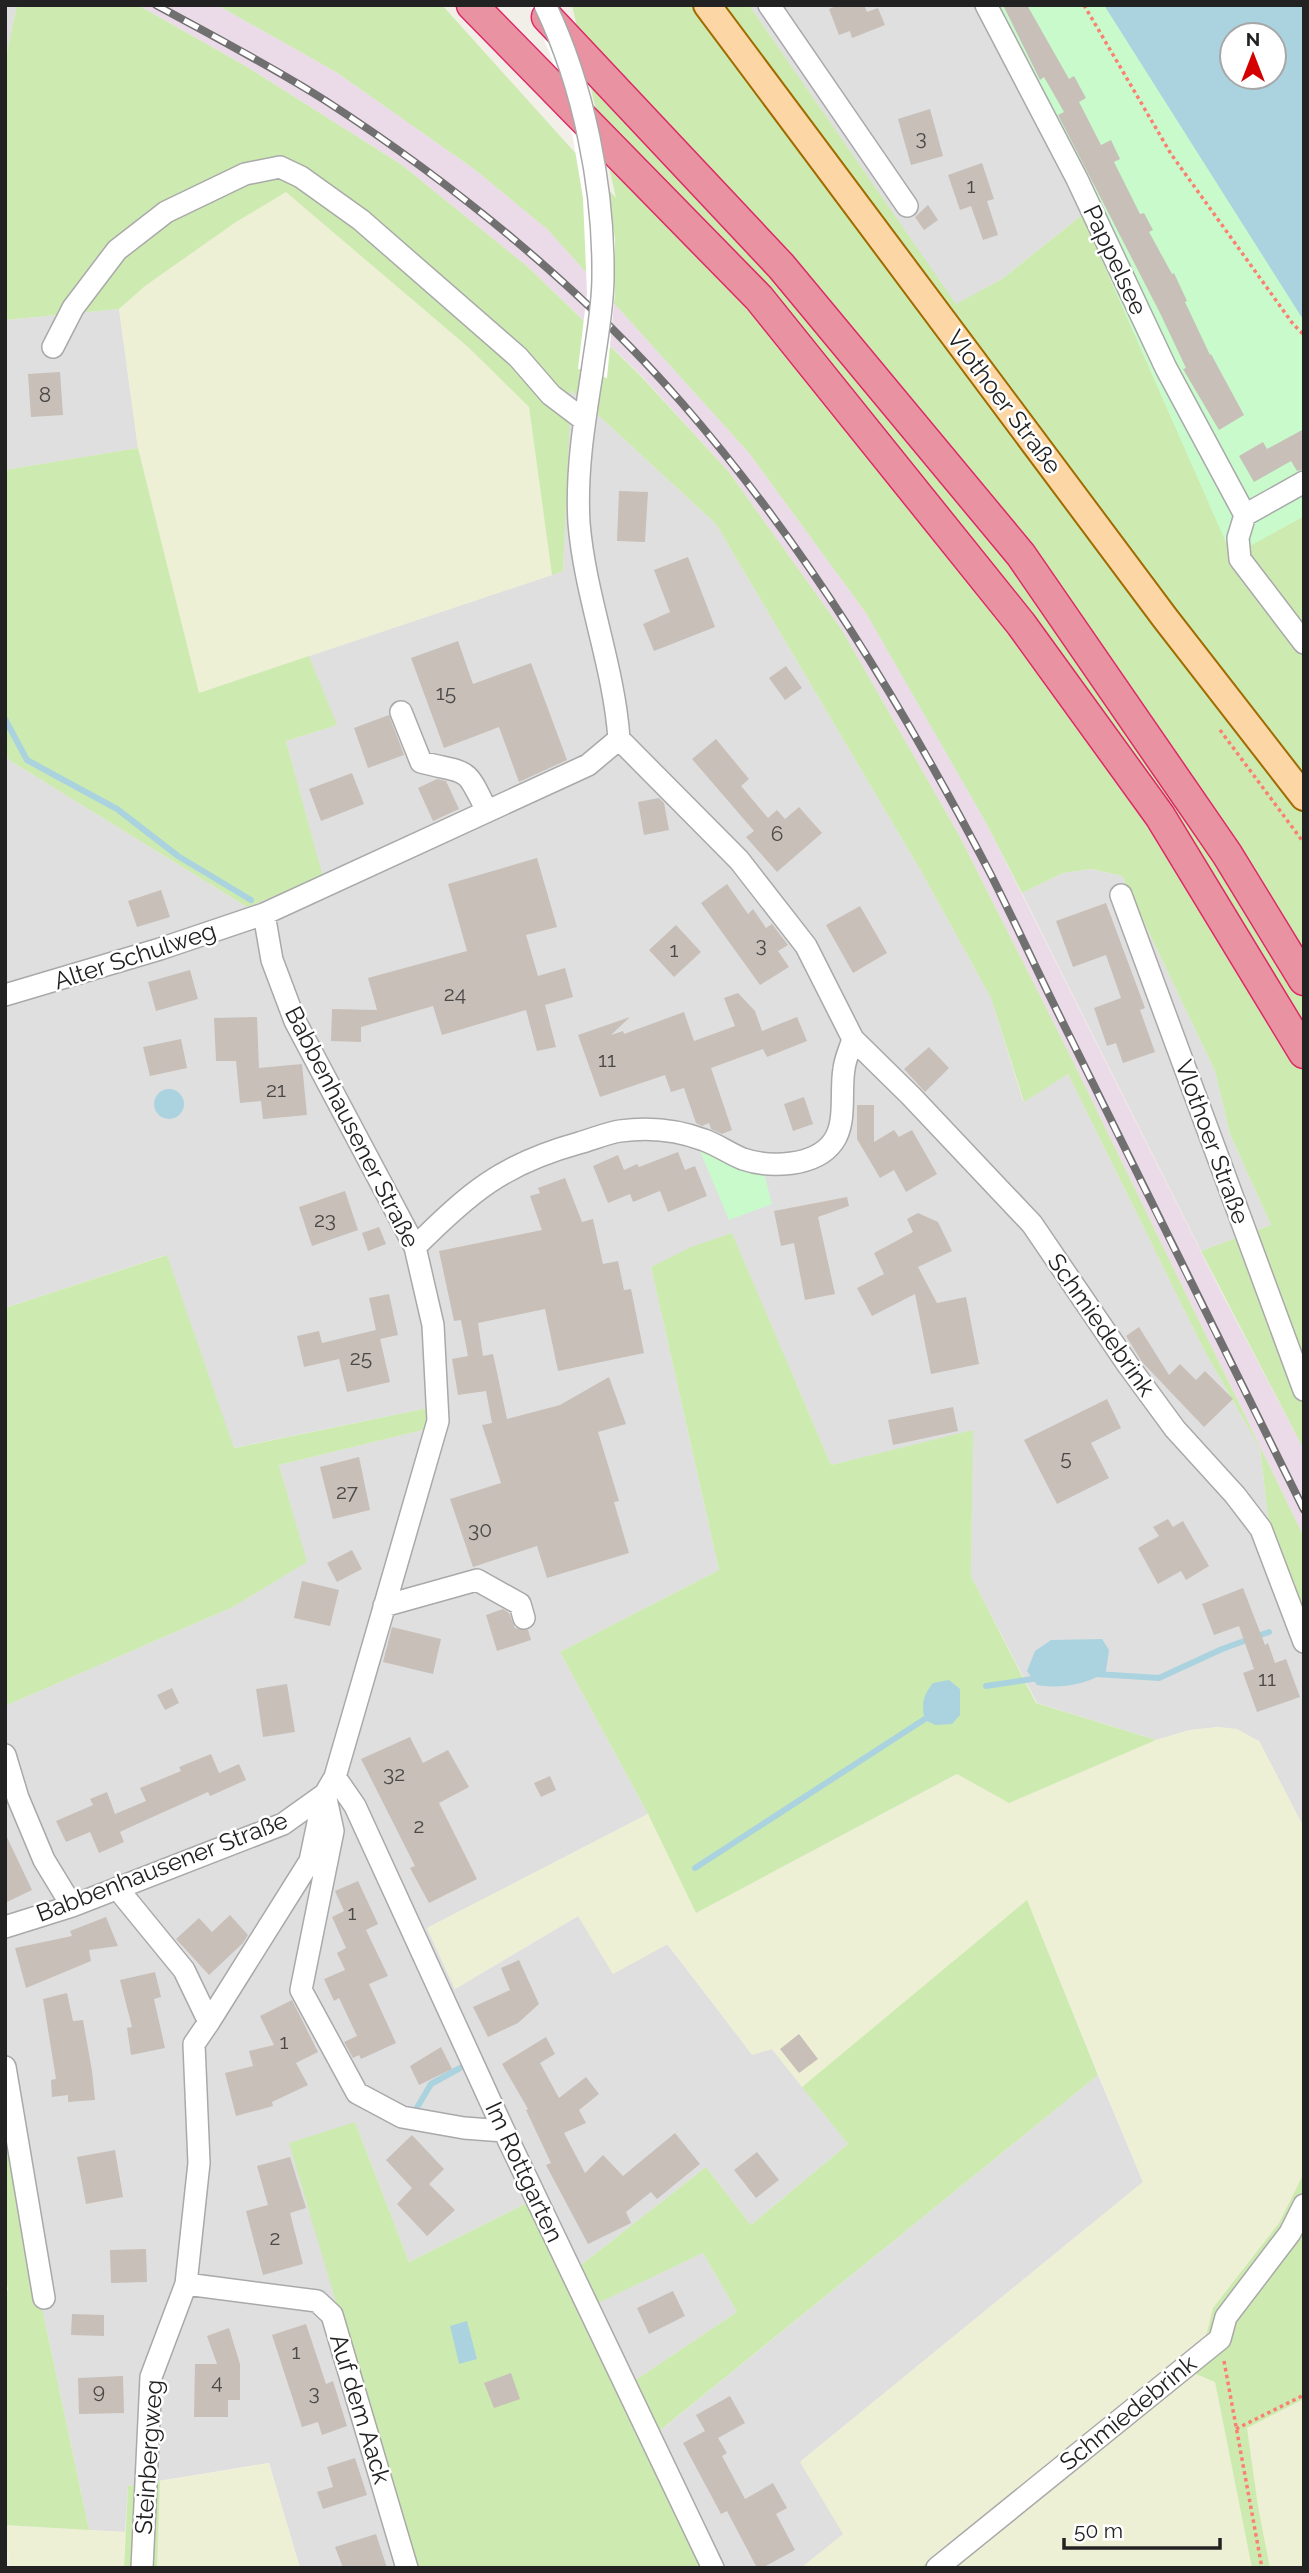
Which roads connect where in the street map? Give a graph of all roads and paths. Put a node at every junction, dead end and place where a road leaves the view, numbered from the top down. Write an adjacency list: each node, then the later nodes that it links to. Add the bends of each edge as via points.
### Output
1 (472, 5): 24 (highway, via 759,298 1021,624 1160,816)
2 (535, 5): 21 (highway, via 781,266 1021,555 1227,854)
3 (545, 5): 11 (street, bridge, via 577,94 594,162 602,226 603,281)
4 (708, 5): 17 (main road, Vlothoer Straße, via 1156,607)
5 (768, 5): 8 (street)
6 (986, 5): 13 (street, Pappelsee, via 1077,179 1166,368)
7 (1084, 5): 9 (path, via 1171,154)
8 (907, 206)
9 (1304, 335)
10 (53, 347): 11 (street, via 73,308 127,242 166,212 245,174 279,167 361,220 519,357 551,395)
11 (584, 420): 16 (street, via 579,523 617,708)
12 (1304, 482): 13 (street)
13 (1245, 515): 14 (street, via 1238,538 1240,559)
14 (1304, 643)
15 (401, 712): 18 (street, via 421,762 458,769 470,777)
16 (619, 739): 18 (street, via 588,765); 23 (street, via 739,860 764,892 806,946)
17 (1304, 797)
18 (487, 811): 20 (street)
19 (1121, 895): 26 (street, Vlothoer Straße)
20 (264, 914): 22 (street, Alter Schulweg); 25 (street, Babbenhausener Straße, via 272,960 295,1021)
21 (1304, 980)
22 (5, 995)
23 (853, 1039): 25 (street, via 844,1068 841,1120 834,1141 821,1154 793,1162 763,1163 660,1129 620,1131 518,1164 485,1183); 29 (street, Schmiedebrink, via 1032,1224 1167,1418 1235,1495 1261,1530)
24 (1304, 1053)
25 (415, 1247): 27 (street, Babbenhausener Straße, via 433,1325 438,1421)
26 (1304, 1390)
27 (384, 1606): 28 (street, via 477,1580 520,1604); 31 (street, Babbenhausener Straße)
28 (524, 1618)
29 (1304, 1642)
30 (5, 1755): 33 (street, via 44,1860)
31 (330, 1785): 32 (street, Babbenhausener Straße, via 283,1824); 35 (street, Steinbergweg, via 310,1861); 37 (street, Im Rottgarten, via 355,1806); 37 (street, via 333,1831 301,1990 357,2093 402,2117)
32 (117, 1888): 33 (street, Babbenhausener Straße); 35 (street, via 184,1970)
33 (72, 1906): 34 (street, Babbenhausener Straße)
34 (5, 1927)
35 (209, 2022): 39 (street, Steinbergweg, via 194,2044 199,2162)
36 (5, 2067): 40 (street)
37 (504, 2132): 46 (street, Im Rottgarten)
38 (1304, 2205): 41 (street, Schmiedebrink, via 1290,2233 1226,2316)
39 (186, 2284): 44 (street, Steinbergweg, via 151,2377); 45 (street, Auf dem Aack, via 317,2301 332,2315)
40 (44, 2298)
41 (1220, 2339): 43 (path); 47 (street, Schmiedebrink)
42 (1304, 2395): 43 (path)
43 (1237, 2430): 48 (path)
44 (142, 2568)
45 (407, 2568)
46 (713, 2568)
47 (937, 2568)
48 (1262, 2568)

